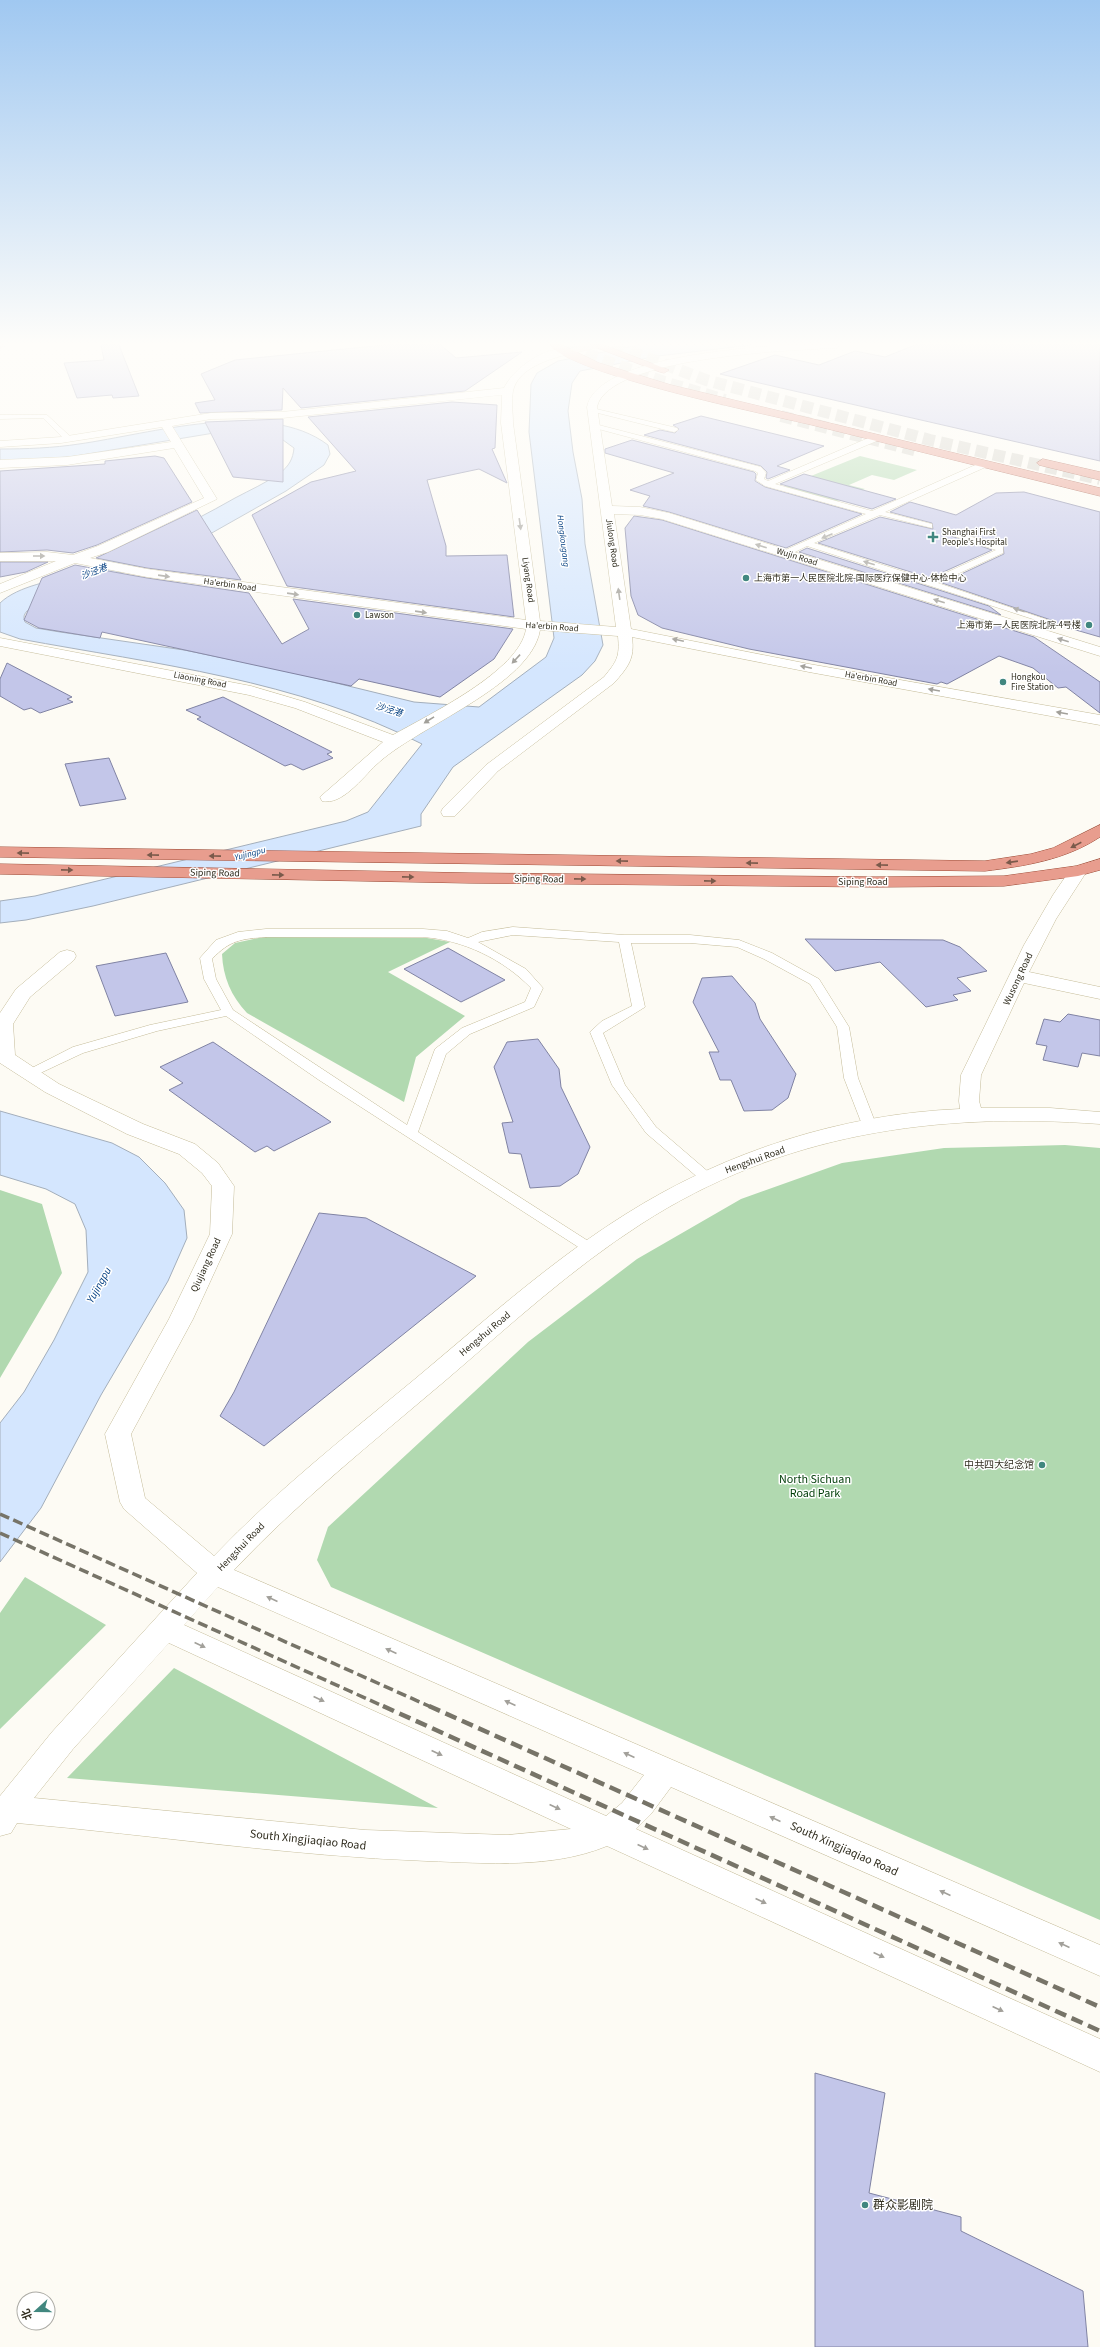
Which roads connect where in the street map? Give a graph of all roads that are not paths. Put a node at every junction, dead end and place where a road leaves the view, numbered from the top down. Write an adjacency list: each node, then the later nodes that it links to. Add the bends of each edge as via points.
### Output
1 (102, 455): 9 (street, via 67,461)
2 (184, 455): 21 (street, via 210,499 134,536)
3 (512, 455): 24 (street, Liyang Road, one-way to 24)
4 (599, 455): 14 (street, Jiulong Road)
5 (704, 455): 12 (lane, via 758,469 762,472 760,480)
6 (837, 455): 12 (lane)
7 (945, 455): 10 (main road)
8 (1030, 460): 11 (main road)
9 (0, 464)
10 (985, 464): 13 (main road); 15 (lane)
11 (1100, 476)
12 (768, 484): 15 (lane)
13 (1100, 492)
14 (607, 510): 19 (street, Wujin Road, one-way to 14, via 656,514 625,509); 25 (street, Jiulong Road, one-way to 14)
15 (878, 514): 16 (lane); 18 (lane, one-way to 18)
16 (929, 526)
17 (954, 533): 22 (lane, via 1000,550)
18 (808, 544): 19 (lane); 22 (lane, one-way to 18)
19 (786, 553): 26 (street, Wujin Road, one-way to 19)
20 (0, 557): 21 (street, Ha'erbin Road, one-way to 21, via 48,556)
21 (76, 559): 23 (street); 24 (street, Ha'erbin Road, one-way to 24, via 126,569)
22 (931, 583): 26 (lane, one-way to 22, via 1048,626 1050,622)
23 (0, 588)
24 (541, 626): 25 (street, Ha'erbin Road); 30 (street, Liyang Road, one-way to 30, via 507,669 485,686)
25 (625, 632): 29 (street, Ha'erbin Road, one-way to 25); 32 (street, Jiulong Road, via 627,652 619,668 608,680 492,768)
26 (1035, 632): 28 (street, Wujin Road, one-way to 26)
27 (0, 642): 30 (street, Liaoning Road, via 250,691)
28 (1100, 652)
29 (1100, 720)
30 (400, 738): 31 (street, Liyang Road, via 370,760 342,790)
31 (328, 797)
32 (449, 812)
33 (1100, 830): 34 (main road, Siping Road, one-way to 34, via 1070,848 1050,855 985,866)
34 (0, 852)
35 (1100, 864): 37 (main road)
36 (0, 869): 37 (main road, Siping Road, one-way to 37, via 883,882 1004,881)
37 (1078, 871): 41 (street, Wusong Road, via 1058,899)
38 (624, 939): 39 (lane, via 513,932 482,936); 47 (lane, via 739,944 768,956 816,982 842,1027 851,1078); 49 (lane, via 639,1007 626,1017 606,1022 596,1032 619,1085 651,1130)
39 (469, 942): 43 (lane, via 448,935 423,933 266,933 238,936 220,943 206,958 210,980); 48 (lane, via 522,972 537,988 530,1004 466,1031 440,1052)
40 (67, 956): 44 (street, Qiujiang Road, via 23,993 3,1024 5,1057)
41 (1020, 976): 42 (street); 45 (street, Wusong Road, via 971,1075 969,1101)
42 (1100, 993)
43 (228, 1012): 44 (lane, via 154,1028 78,1050); 48 (lane)
44 (29, 1073): 51 (street, Qiujiang Road, via 52,1088 134,1129 187,1149 210,1168 223,1186 221,1234 181,1319 118,1434 133,1502)
45 (972, 1114): 46 (street, Hengshui Road); 47 (street, Hengshui Road)
46 (1100, 1118)
47 (870, 1127): 49 (street, Hengshui Road, via 800,1144)
48 (411, 1133): 50 (lane)
49 (707, 1178): 50 (street, Hengshui Road, via 663,1200 612,1232)
50 (591, 1250): 51 (street, Hengshui Road, via 493,1327 320,1473 252,1535)
51 (216, 1574): 52 (street, Hengshui Road); 53 (street, Qiujiang Road, one-way to 51)
52 (165, 1629): 54 (street, Hengshui Road, via 66,1736); 55 (street, one-way to 55)
53 (665, 1771): 55 (street, South Xingjiaqiao Road, via 639,1806); 56 (street, South Xingjiaqiao Road, one-way to 53)
54 (3, 1814): 55 (street, South Xingjiaqiao Road, via 371,1846 478,1849 535,1847 569,1843)
55 (608, 1831): 57 (street, one-way to 57)
56 (1100, 1961)
57 (1100, 2056)

